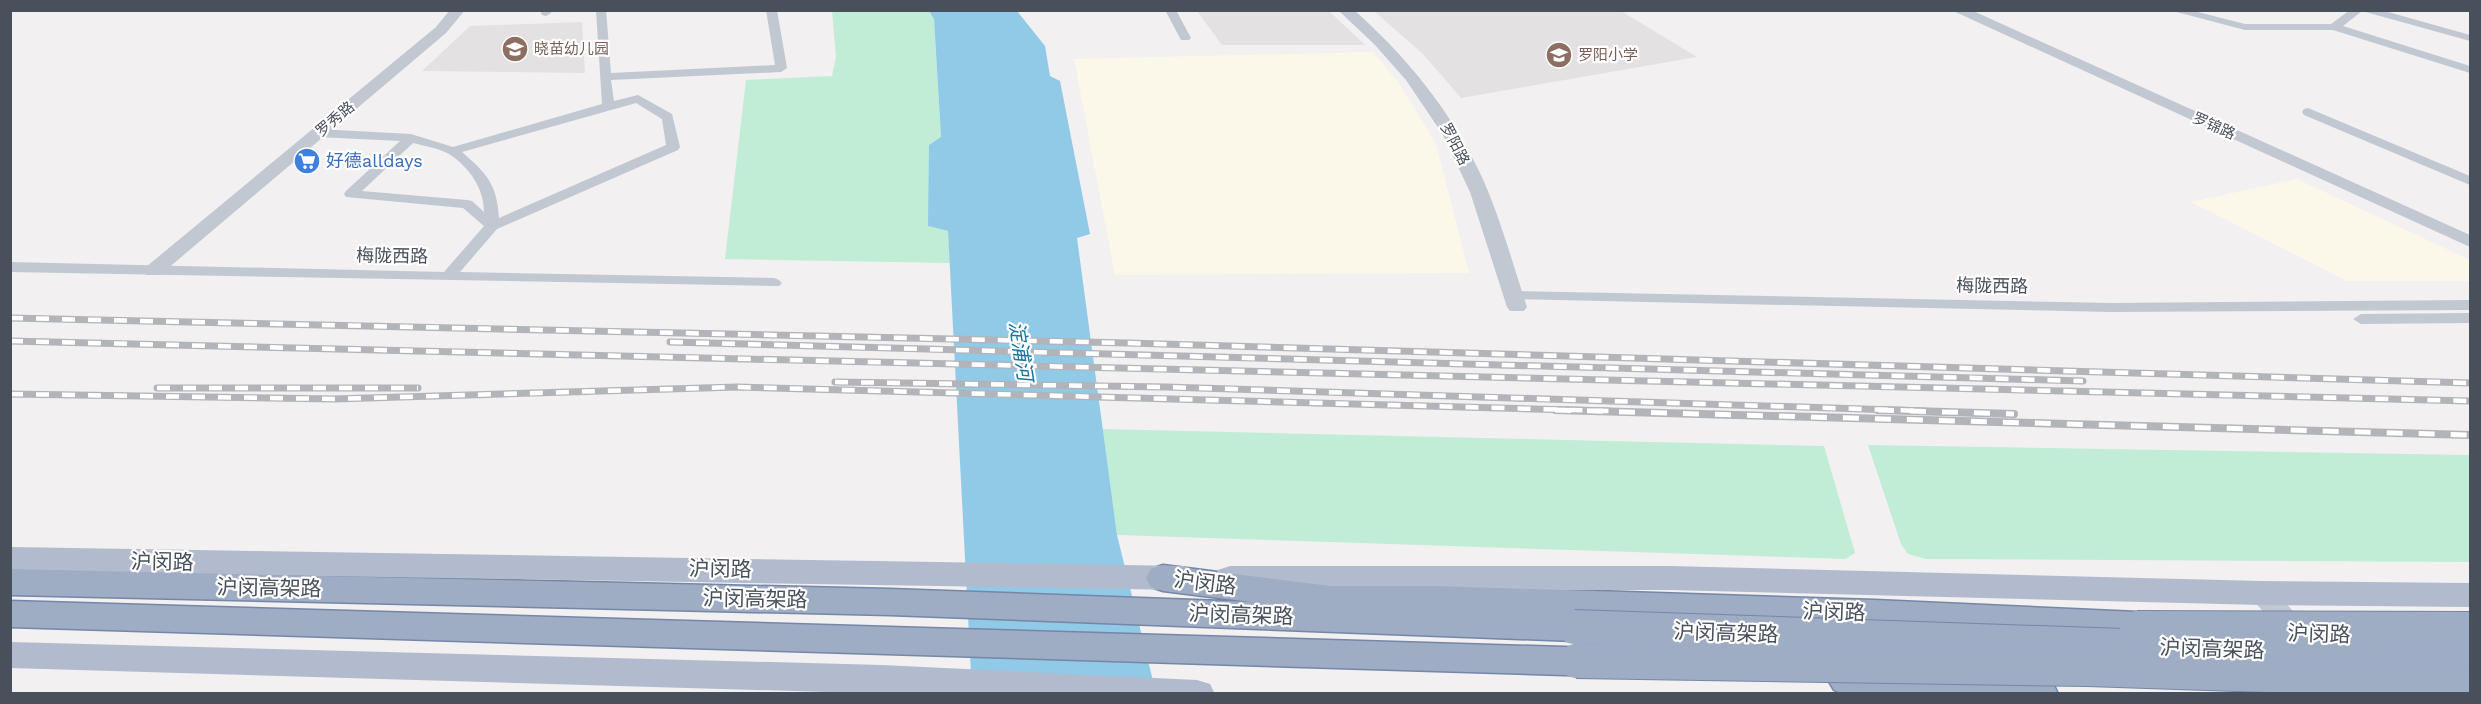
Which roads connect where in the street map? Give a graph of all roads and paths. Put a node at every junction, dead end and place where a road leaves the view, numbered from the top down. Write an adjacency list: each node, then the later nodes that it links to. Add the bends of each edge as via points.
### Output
1 (458, 10): 17 (street, 罗秀路, via 441,30)
2 (601, 10): 14 (street)
3 (771, 10): 14 (street, via 781,68)
4 (1170, 10): 11 (street)
5 (1345, 10): 28 (street, 罗阳路, via 1408,72 1441,117 1480,197)
6 (1958, 10): 22 (street, 罗锦路)
7 (2174, 10): 10 (street, via 2244,27)
8 (2358, 10): 10 (street)
9 (2367, 10): 12 (street)
10 (2334, 27): 13 (street)
11 (1185, 38)
12 (2470, 38)
13 (2470, 70)
14 (605, 76): 15 (street)
15 (608, 106): 19 (street); 21 (street, via 638,99 668,117 673,147)
16 (2308, 112): 20 (street)
17 (318, 133): 18 (street); 24 (street, 罗秀路)
18 (411, 138): 19 (street); 21 (street, via 351,194 467,204)
19 (453, 151): 21 (street, via 479,174 491,198)
20 (2470, 181)
21 (492, 226): 26 (street)
22 (2470, 242)
23 (10, 267): 24 (street, 梅陇西路)
24 (153, 271): 25 (street, via 82,277); 26 (street, 梅陇西路)
25 (10, 275)
26 (447, 277): 27 (street, 梅陇西路)
27 (774, 282)
28 (1515, 302): 30 (street, 梅陇西路)
29 (2470, 305): 30 (street, 梅陇西路, via 2286,309)
30 (1832, 308): 31 (street, 梅陇西路, via 2152,320)
31 (2470, 318)
32 (10, 560): 33 (main road, 沪闵路)
33 (1162, 578): 35 (main road, via 1681,579); 39 (highway, 沪闵路, via 1330,599 1875,613)
34 (10, 582): 41 (highway, 沪闵高架路, via 890,602)
35 (2262, 593): 36 (main road); 39 (street)
36 (2470, 595)
37 (10, 614): 41 (highway, 沪闵高架路)
38 (2470, 629): 41 (highway, bridge)
39 (2298, 634): 40 (highway, 沪闵路); 47 (street)
40 (2470, 638)
41 (1575, 644): 43 (highway, 沪闵高架路, bridge); 44 (highway, 沪闵高架路, bridge, via 2087,669); 46 (highway, bridge)
42 (10, 655): 45 (main road, via 882,679)
43 (2470, 658)
44 (2470, 682)
45 (1180, 693)
46 (2039, 693)
47 (2347, 693)

